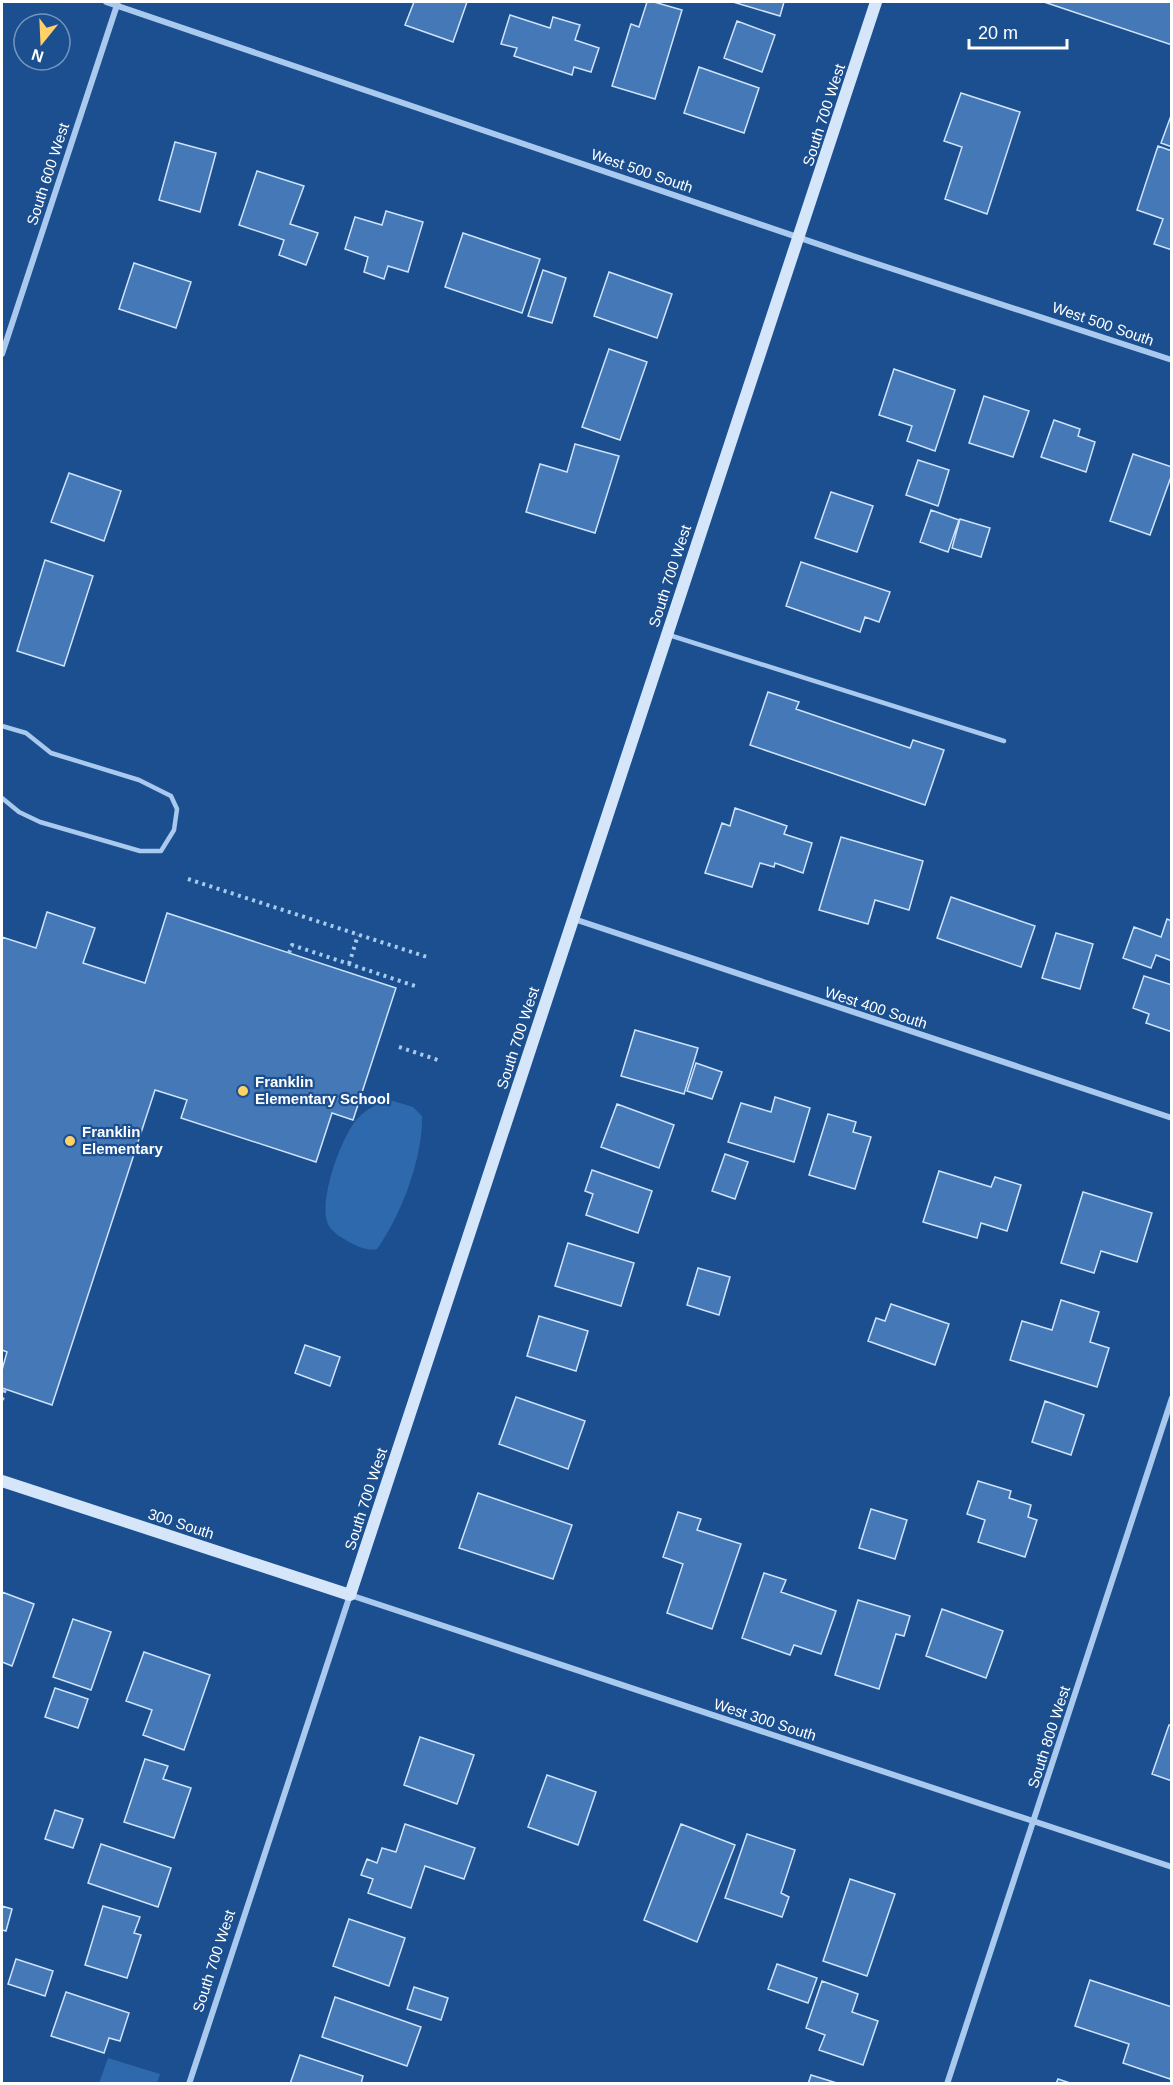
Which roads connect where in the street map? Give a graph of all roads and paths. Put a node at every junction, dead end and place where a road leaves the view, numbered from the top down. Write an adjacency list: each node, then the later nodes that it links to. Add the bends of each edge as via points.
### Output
1 (106, 2): 3 (street, West 500 South)
2 (876, 2): 4 (street, South 700 West)
3 (117, 3): 4 (street, West 500 South); 5 (street, South 600 West)
4 (799, 237): 6 (street, West 500 South); 7 (street, South 700 West)
5 (2, 354)
6 (1172, 360)
7 (667, 634): 9 (lane); 12 (street, South 700 West)
8 (2, 727): 10 (lane, via 26,733 51,753 139,780 171,796 177,809 174,830 160,851 140,851 40,822)
9 (1004, 741)
10 (2, 798)
11 (188, 879): 13 (path)
12 (573, 919): 20 (street, West 400 South); 25 (street, South 700 West)
13 (358, 935): 15 (path); 16 (path)
14 (289, 953): 16 (path, via 292,945)
15 (427, 957)
16 (349, 963): 17 (path)
17 (418, 987)
18 (399, 1047): 19 (path)
19 (438, 1060)
20 (1172, 1118)
21 (5, 1389): 23 (path)
22 (1172, 1398): 26 (street, South 800 West)
23 (2, 1400)
24 (2, 1481): 25 (street, 300 South)
25 (350, 1595): 26 (street, West 300 South); 28 (street, South 700 West)
26 (1034, 1822): 27 (street, West 300 South); 29 (street, South 800 West)
27 (1172, 1866)
28 (189, 2084)
29 (947, 2084)

